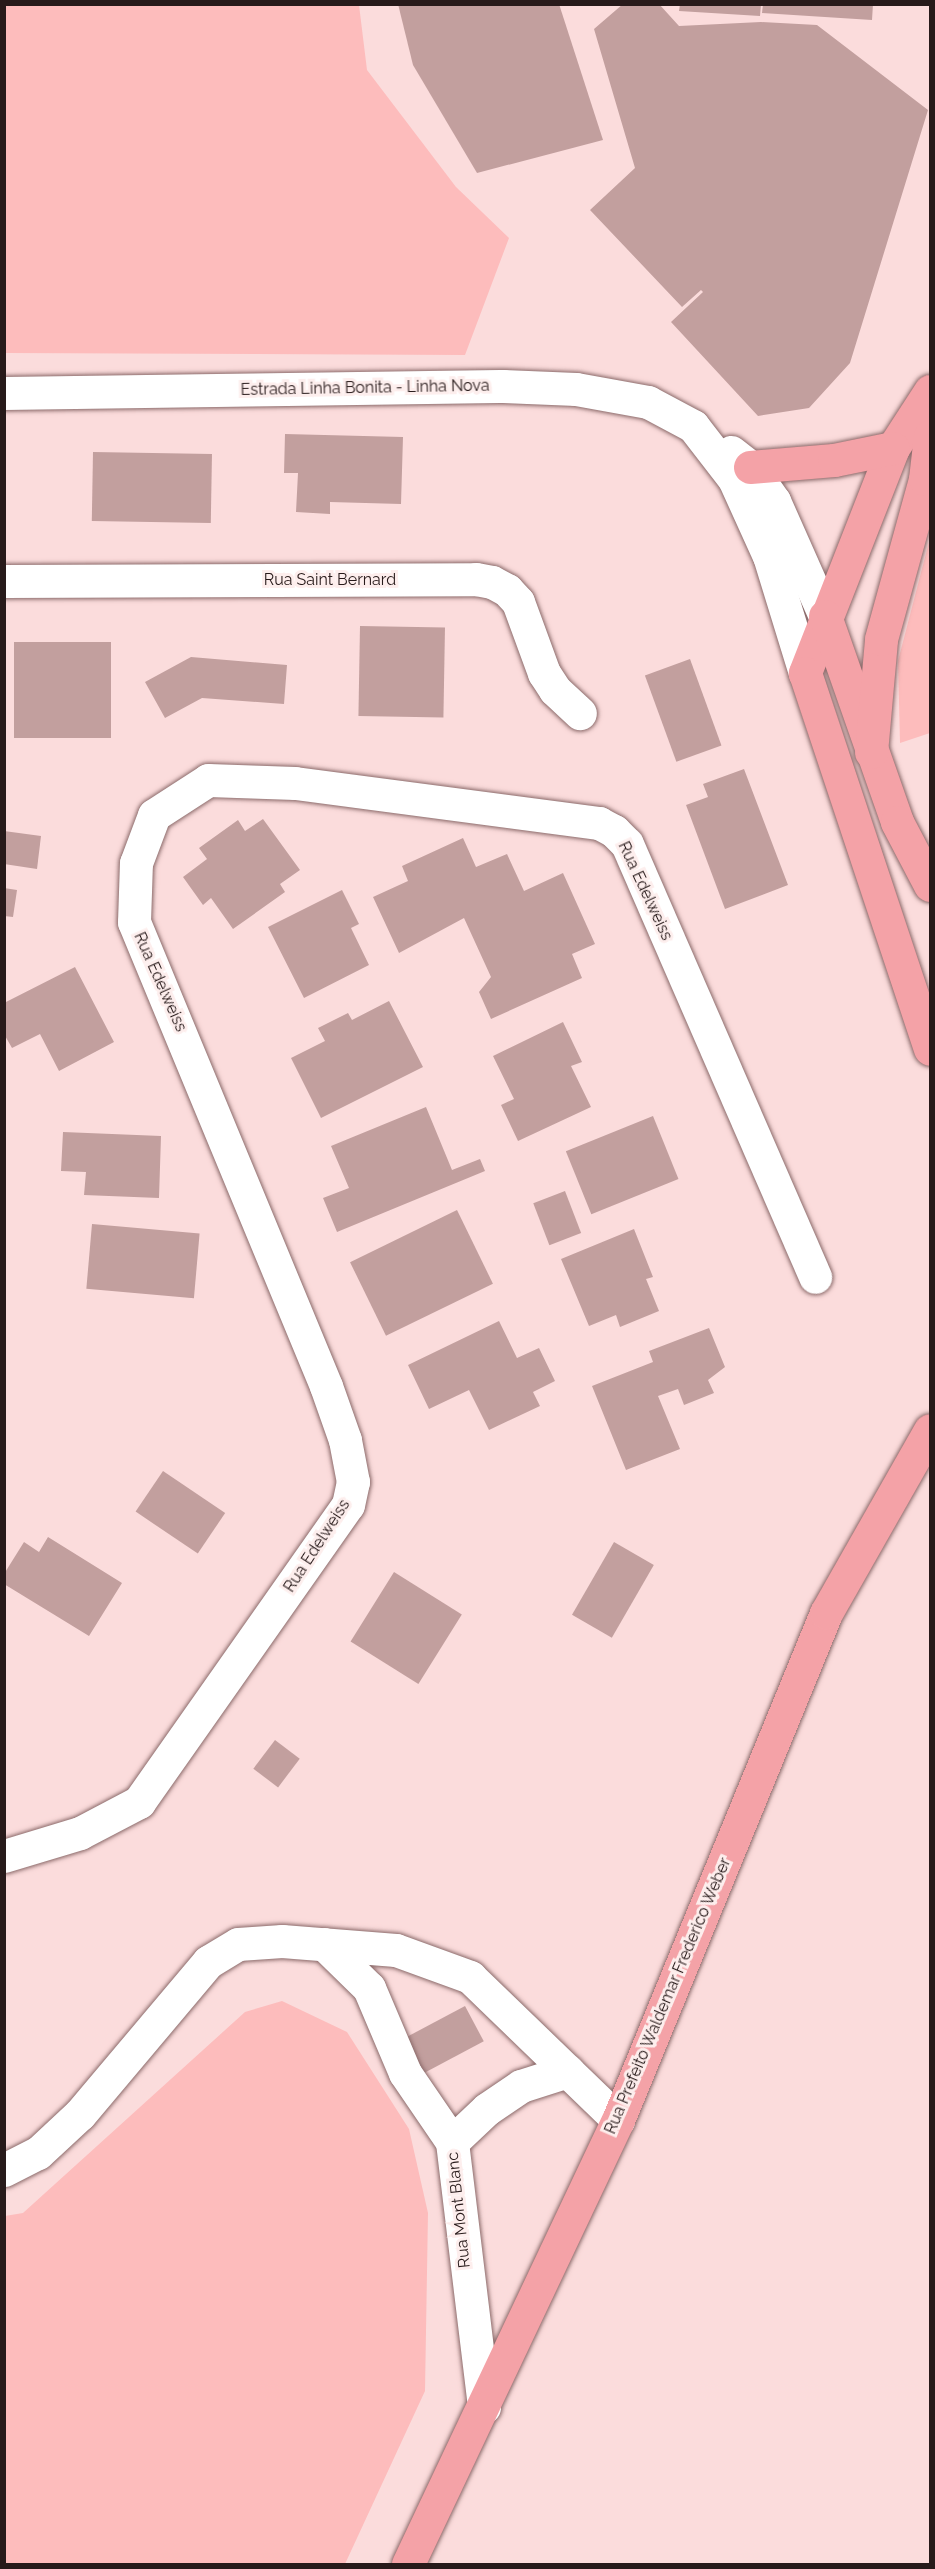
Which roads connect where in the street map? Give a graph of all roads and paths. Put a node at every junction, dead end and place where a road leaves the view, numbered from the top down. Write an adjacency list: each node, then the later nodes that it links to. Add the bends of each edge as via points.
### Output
1 (930, 391): 5 (main road)
2 (4, 393): 4 (street, Estrada Linha Bonita - Linha Nova, via 503,386 576,389 648,402 674,413)
3 (930, 436): 11 (main road, via 926,479 881,639)
4 (710, 444): 6 (street, Estrada Linha Bonita - Linha Nova, via 735,454); 9 (street, Estrada Linha Bonita - Linha Nova, via 734,479 757,527)
5 (893, 448): 6 (main road, via 834,460); 8 (main road)
6 (750, 467): 8 (street, Estrada Linha Bonita - Linha Nova, via 774,501)
7 (4, 581): 10 (street, Rua Saint Bernard, via 492,582 518,602 544,672 555,690)
8 (825, 616): 9 (main road); 11 (main road)
9 (805, 673): 13 (main road)
10 (580, 713)
11 (871, 752): 12 (main road, via 897,822)
12 (930, 885)
13 (930, 1049)
14 (815, 1277): 16 (street, Rua Edelweiss, via 627,844 614,831 599,823 295,783 208,780 154,814 136,863 134,922 318,1366 345,1440 353,1482 348,1504 139,1802 80,1833)
15 (930, 1430): 19 (main road, Rua Prefeito Waldemar Frederico Weber, via 826,1613)
16 (4, 1856)
17 (324, 1944): 18 (street, via 396,1950 470,1977); 20 (street, Rua Mont Blanc, via 369,1988 405,2073); 21 (street, via 238,1944 208,1962 80,2114 38,2153)
18 (568, 2071): 19 (street); 20 (street, via 521,2086 487,2109)
19 (618, 2120): 22 (main road, Rua Prefeito Waldemar Frederico Weber)
20 (452, 2142): 22 (street, Rua Mont Blanc)
21 (4, 2170)
22 (484, 2407): 23 (main road, Rua Prefeito Waldemar Frederico Weber)
23 (408, 2565)

